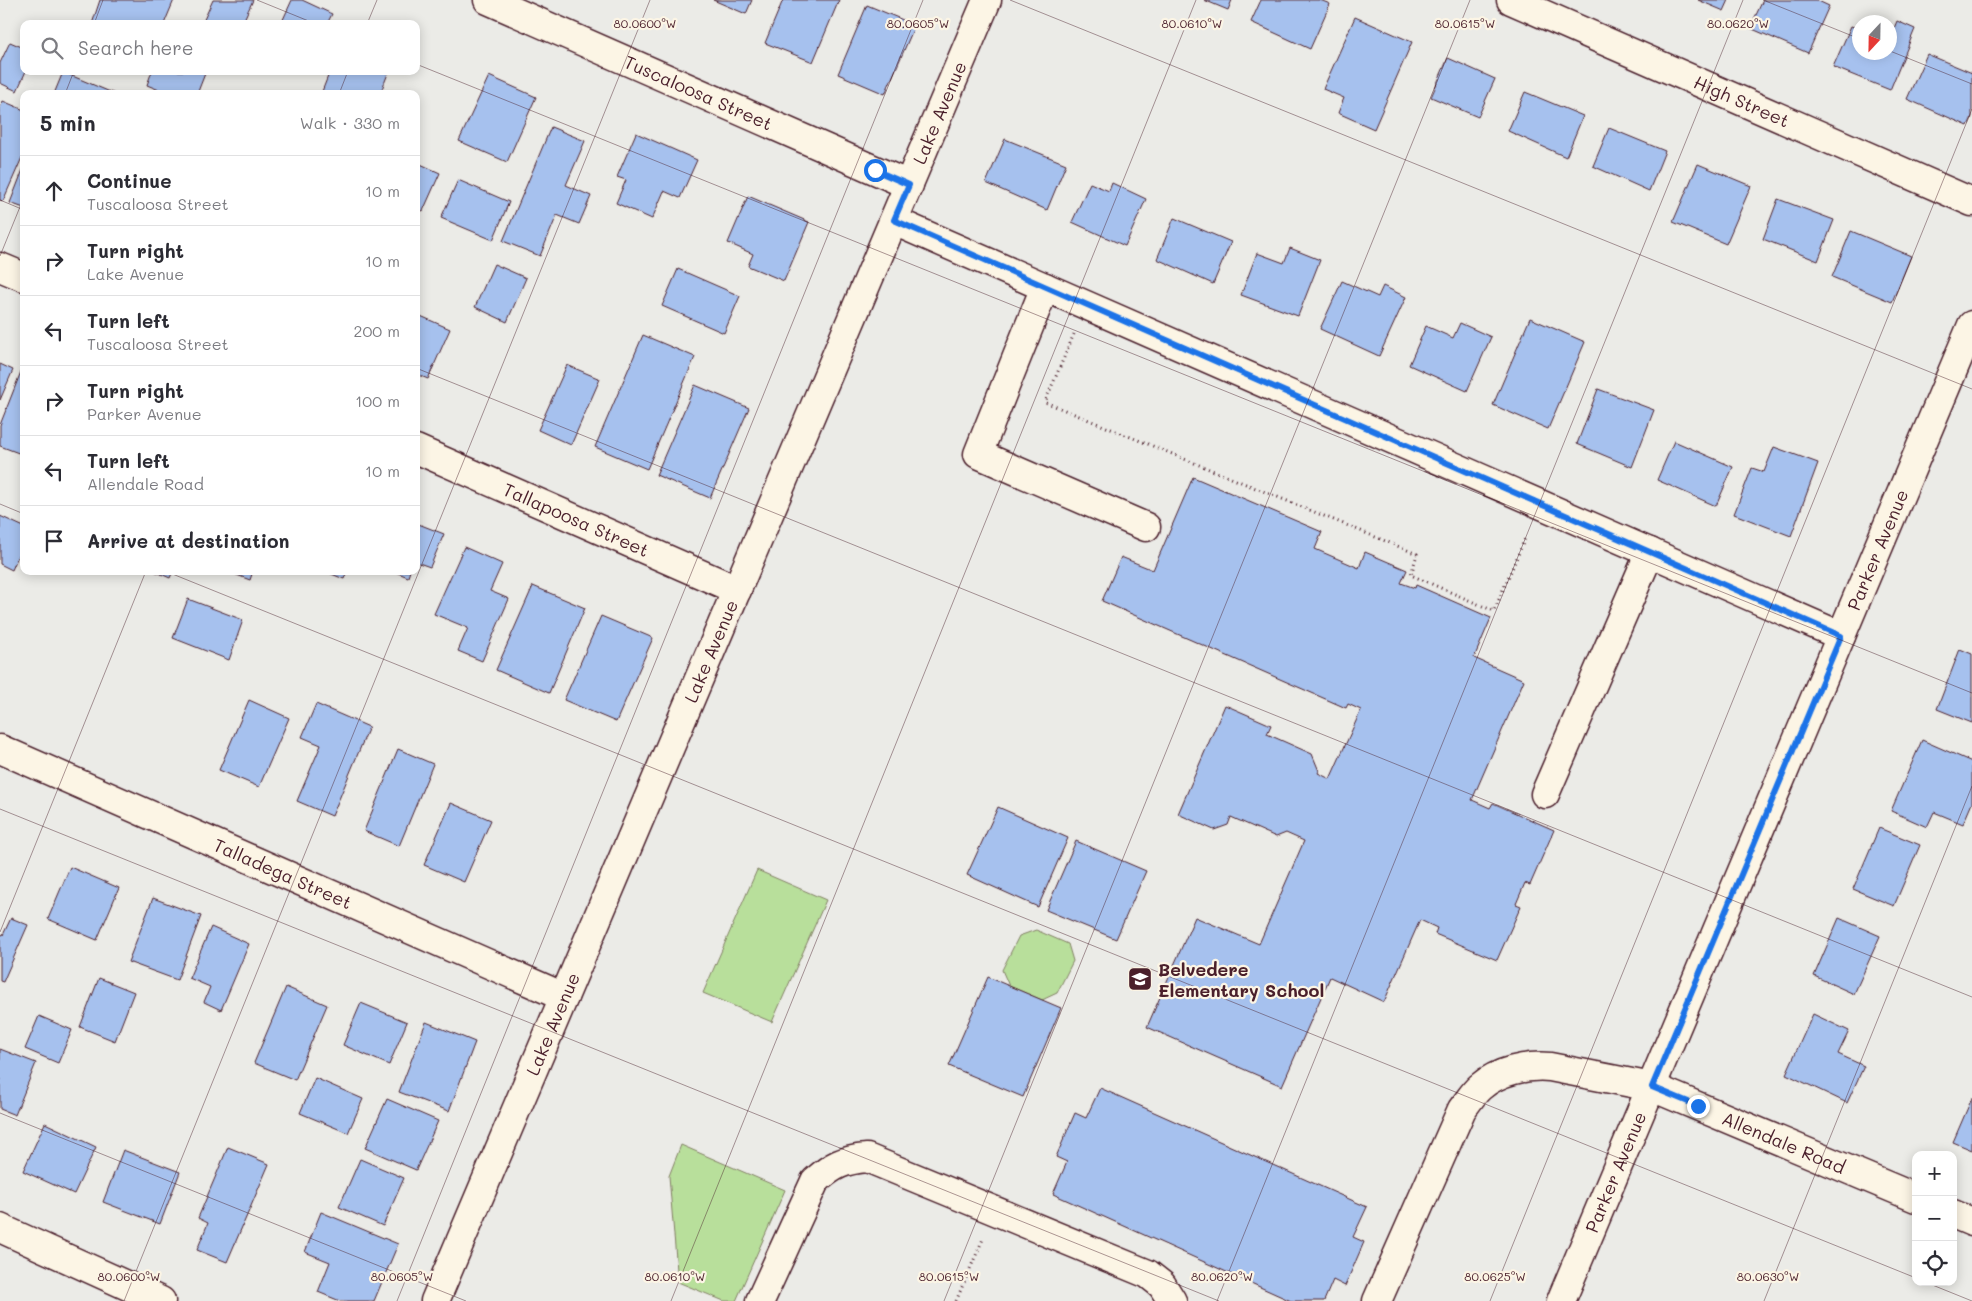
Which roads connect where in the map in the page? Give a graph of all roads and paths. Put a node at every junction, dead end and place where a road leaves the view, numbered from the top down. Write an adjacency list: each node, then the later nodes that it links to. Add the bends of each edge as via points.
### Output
1 (488, 0): 4 (street, Tuscaloosa Street)
2 (988, 0): 4 (street, Lake Avenue)
3 (1512, 0): 5 (street, High Street)
4 (909, 185): 6 (street, Lake Avenue)
5 (1972, 202)
6 (894, 220): 9 (street); 16 (street, Lake Avenue)
7 (0, 267): 8 (street)
8 (20, 275)
9 (1046, 287): 13 (street, via 978,454); 15 (street)
10 (1972, 325): 17 (street, Parker Avenue)
11 (1074, 334): 14 (path, via 1045,402 1417,554 1411,575 1494,612)
12 (420, 452): 16 (street, Tallapoosa Street)
13 (1146, 526)
14 (1526, 536)
15 (1650, 552): 17 (street); 19 (street)
16 (737, 590): 20 (street, Lake Avenue)
17 (1841, 636): 21 (street, Parker Avenue)
18 (0, 749): 20 (street, Talladega Street)
19 (1545, 794)
20 (564, 997): 28 (street, Lake Avenue)
21 (1652, 1087): 22 (street, Allendale Road); 32 (street, Allendale Road, via 1573,1070 1536,1066 1507,1071 1480,1087 1462,1109); 33 (street, Parker Avenue)
22 (1912, 1196)
23 (995, 1211): 29 (street, via 867,1158 847,1160 829,1168 815,1181); 30 (path); 31 (street, via 1148,1274 1162,1285)
24 (1957, 1216): 25 (street)
25 (1972, 1222)
26 (0, 1228): 27 (street)
27 (161, 1301)
28 (436, 1301)
29 (760, 1301)
30 (956, 1301)
31 (1172, 1301)
32 (1377, 1301)
33 (1561, 1301)

